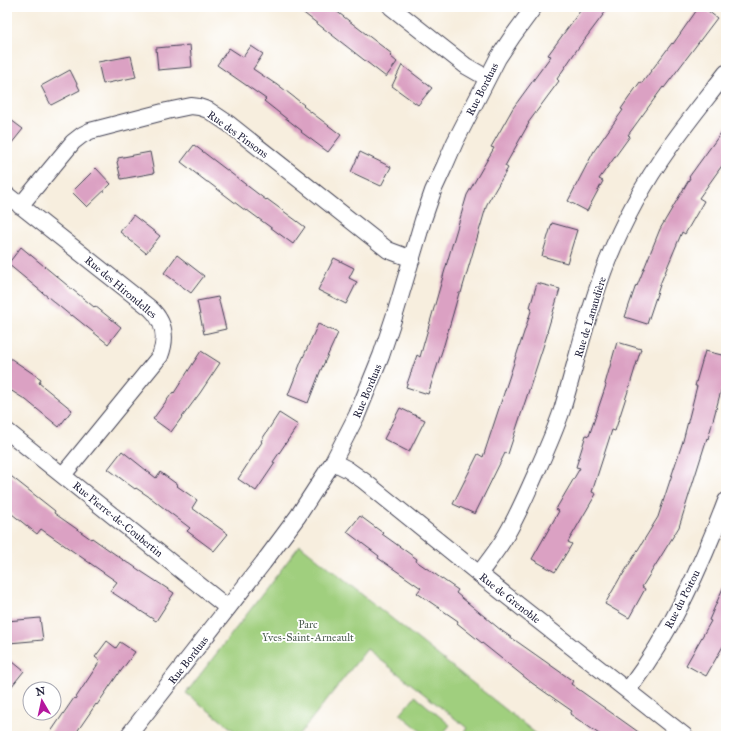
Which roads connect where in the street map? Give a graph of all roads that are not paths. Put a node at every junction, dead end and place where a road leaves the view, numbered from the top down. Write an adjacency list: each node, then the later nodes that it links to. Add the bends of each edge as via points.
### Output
1 (391, 7): 4 (street, via 466,66)
2 (534, 7): 4 (street, Rue Borduas, via 500,53)
3 (726, 73): 12 (street, Rue de Lanaudière, via 654,169 621,231 598,288 561,412 546,451 506,536)
4 (487, 78): 7 (street, Rue Borduas, via 433,191)
5 (7, 196): 6 (street, Rue des Hirondelles)
6 (20, 206): 7 (street, Rue des Pinsons, via 65,151 82,135 167,111 199,107 229,124 388,250); 10 (street, Rue des Hirondelles, via 153,311 161,320 164,334 160,356)
7 (412, 259): 9 (street, Rue Borduas, via 372,379)
8 (7, 431): 10 (street, Rue Pierre-de-Coubertin)
9 (333, 462): 12 (street, Rue de Grenoble, via 364,482); 13 (street, Rue Borduas, via 289,528)
10 (63, 476): 13 (street, Rue Pierre-de-Coubertin)
11 (726, 501): 14 (street, Rue du Poitou, via 679,607 653,654)
12 (479, 574): 14 (street, Rue de Grenoble)
13 (228, 608): 15 (street, Rue Borduas)
14 (628, 690): 16 (street, Rue de Grenoble)
15 (128, 736)
16 (685, 736)

